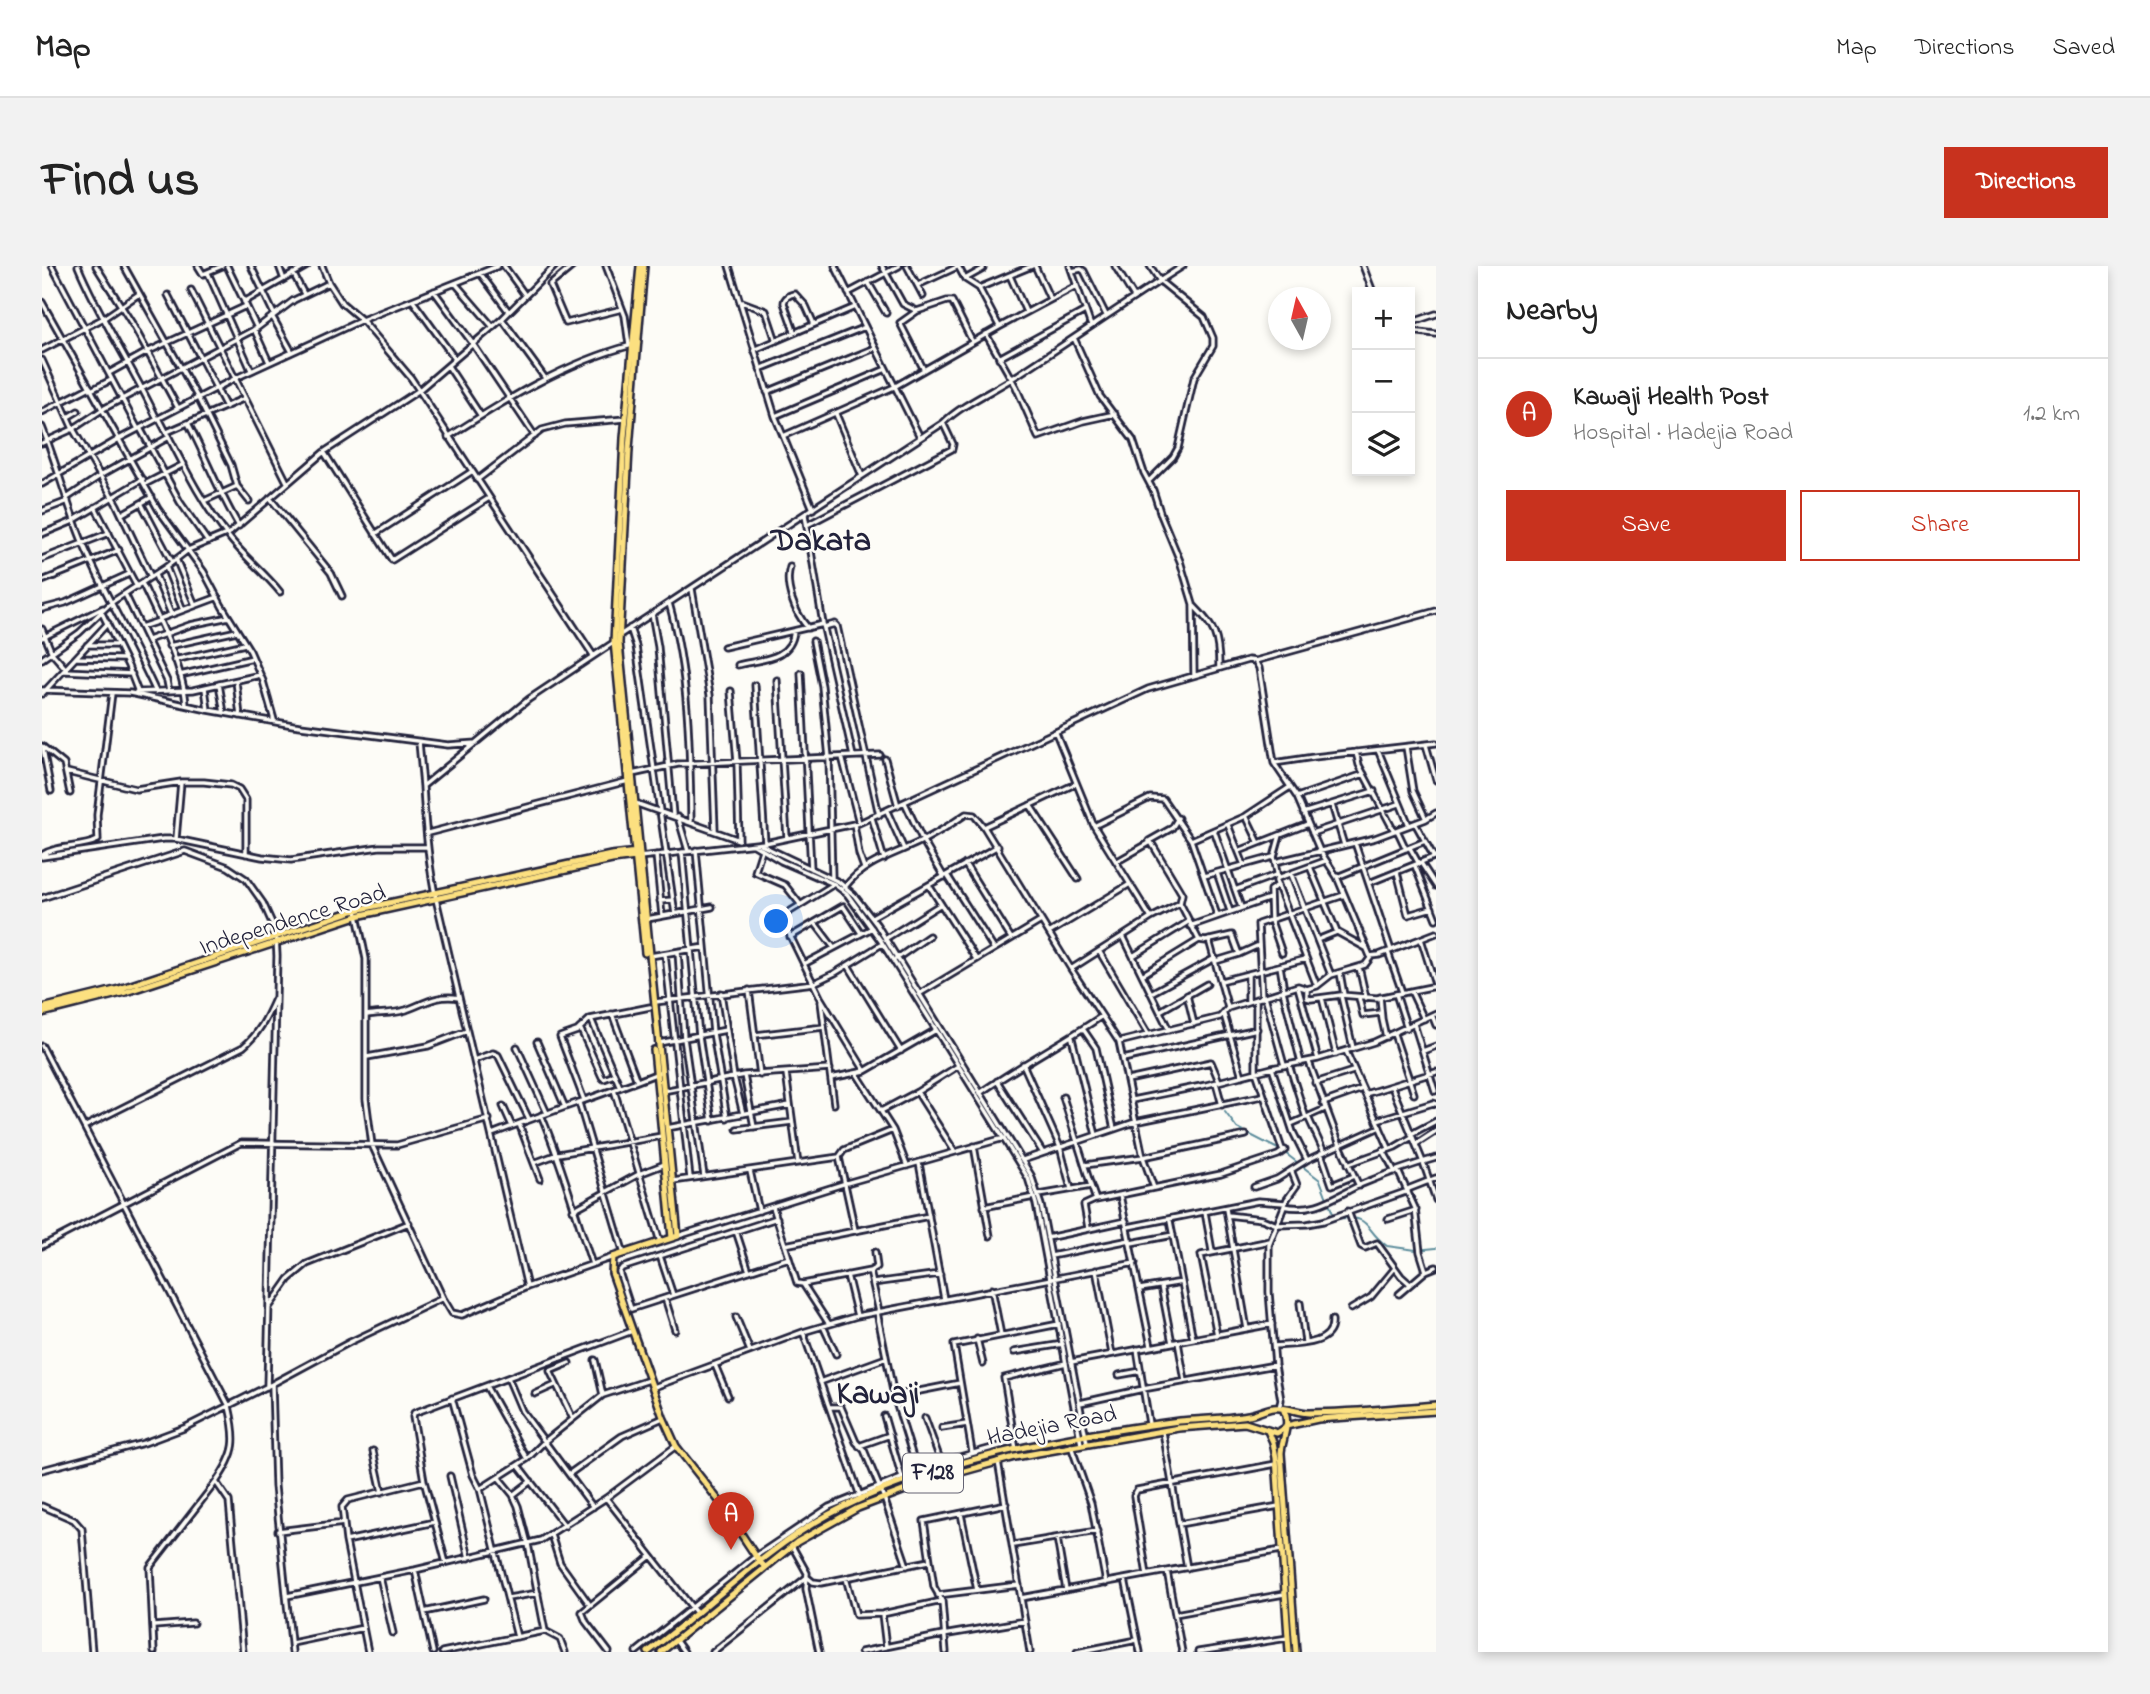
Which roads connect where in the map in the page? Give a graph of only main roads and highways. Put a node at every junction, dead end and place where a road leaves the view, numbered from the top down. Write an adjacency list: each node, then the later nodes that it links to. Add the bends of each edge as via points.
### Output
1 (642, 266): 2 (main road)
2 (633, 345): 3 (main road); 3 (main road)
3 (622, 529): 4 (main road, via 617,639)
4 (623, 718): 5 (main road); 5 (main road)
5 (637, 855): 6 (main road); 6 (main road); 7 (main road, Independence Road, via 611,855 356,913)
6 (652, 1005): 8 (main road); 8 (main road)
7 (42, 1010)
8 (659, 1073): 9 (main road); 9 (main road)
9 (675, 1237): 18 (main road, via 613,1257 612,1273 676,1446)
10 (1436, 1405): 11 (main road, F128, via 1314,1413)
11 (1280, 1409): 12 (main road, F128); 14 (main road, via 1288,1419)
12 (1267, 1411): 15 (main road, via 1262,1421); 16 (main road, Hadejia Road / F128, via 1149,1426)
13 (1436, 1411): 14 (main road, F128, via 1318,1419)
14 (1286, 1427): 15 (main road, F128, via 1277,1433); 23 (main road, via 1281,1453)
15 (1266, 1429): 16 (main road, Hadejia Road / F128, via 1245,1423); 22 (main road, via 1276,1464)
16 (1083, 1440): 17 (main road, Hadejia Road / F128); 17 (main road, Hadejia Road / F128, via 943,1466)
17 (881, 1492): 18 (main road, Hadejia Road / F128, via 860,1496); 19 (main road, Hadejia Road / F128)
18 (757, 1559): 19 (main road); 20 (main road, Hadejia Road / F128)
19 (765, 1567): 21 (main road, Hadejia Road / F128)
20 (648, 1652)
21 (662, 1652)
22 (1289, 1652)
23 (1296, 1652)

